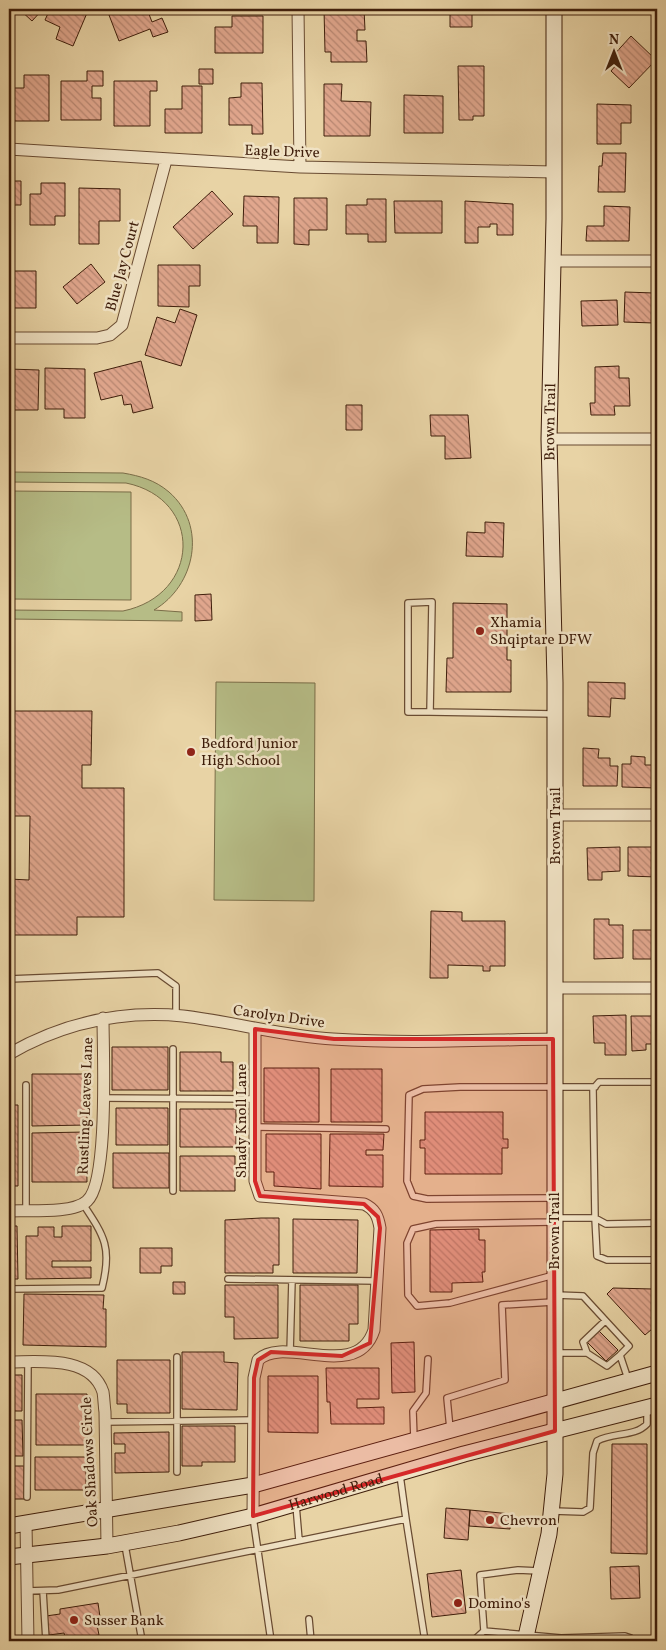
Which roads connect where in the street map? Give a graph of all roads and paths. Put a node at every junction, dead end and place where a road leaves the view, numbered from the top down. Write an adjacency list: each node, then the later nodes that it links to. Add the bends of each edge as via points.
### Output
1 (298, 9): 5 (street)
2 (554, 9): 6 (street, Brown Trail)
3 (9, 149): 4 (street, Eagle Drive)
4 (166, 160): 5 (street, Eagle Drive); 9 (street, Blue Jay Court, via 122,324 110,335 98,338)
5 (300, 167): 6 (street, Eagle Drive)
6 (554, 172): 7 (street, Brown Trail)
7 (553, 261): 8 (street); 10 (street, Brown Trail)
8 (657, 261)
9 (9, 338)
10 (549, 439): 11 (street); 13 (street, Brown Trail)
11 (657, 439)
12 (430, 712): 12 (lane, via 432,602 408,603 408,712); 13 (lane)
13 (555, 714): 14 (street, Brown Trail)
14 (555, 815): 15 (street); 17 (street, Brown Trail)
15 (657, 815)
16 (9, 979): 19 (lane, via 158,973 176,986)
17 (554, 988): 18 (street); 22 (street, Brown Trail)
18 (657, 988)
19 (176, 1016): 20 (street, Carolyn Drive); 21 (street, Carolyn Drive)
20 (103, 1018): 24 (street, Carolyn Drive, via 60,1028); 29 (street, Rustling Leaves Lane)
21 (255, 1029): 22 (street, Carolyn Drive, via 343,1039); 31 (street, Shady Knoll Lane)
22 (553, 1039): 28 (street, Brown Trail)
23 (173, 1049): 30 (lane)
24 (9, 1054)
25 (657, 1082): 27 (lane, via 600,1082)
26 (26, 1085): 37 (lane)
27 (595, 1086): 28 (lane); 39 (lane)
28 (553, 1088): 35 (street, Brown Trail); 35 (lane, via 460,1087 423,1089 409,1095 407,1181 413,1196 427,1199)
29 (102, 1098): 30 (lane); 36 (street, Rustling Leaves Lane, via 99,1178 96,1189)
30 (173, 1098): 31 (lane); 34 (lane)
31 (255, 1099): 32 (street, Shady Knoll Lane)
32 (255, 1126): 33 (lane); 46 (street, Shady Knoll Lane, via 255,1181 260,1196 371,1207 380,1228)
33 (386, 1128)
34 (173, 1191)
35 (553, 1198): 40 (street, Brown Trail)
36 (83, 1204): 37 (street, via 64,1210); 47 (lane, via 107,1246 107,1269 102,1288)
37 (26, 1210): 38 (street)
38 (9, 1211)
39 (595, 1218): 40 (lane); 41 (lane, via 606,1224); 42 (lane, via 597,1256 606,1260)
40 (553, 1220): 43 (street, Brown Trail); 43 (lane, via 436,1224 413,1228 407,1243 408,1295 417,1306 450,1303)
41 (657, 1224)
42 (657, 1260)
43 (554, 1275): 48 (street, Brown Trail)
44 (228, 1279): 45 (lane)
45 (292, 1280): 46 (lane); 50 (lane)
46 (377, 1281): 50 (street, Shady Knoll Lane, via 374,1330 370,1343 342,1356)
47 (9, 1289)
48 (554, 1299): 49 (lane, via 583,1296); 51 (street, Brown Trail); 65 (lane, via 502,1305 505,1380 447,1398)
49 (605, 1321): 52 (lane, via 583,1342); 53 (lane, via 629,1346)
50 (290, 1353): 62 (street, Shady Knoll Lane, via 271,1352 258,1360 254,1378)
51 (554, 1353): 52 (lane); 60 (street, Brown Trail)
52 (587, 1353): 53 (lane, via 607,1366)
53 (620, 1355): 59 (lane)
54 (177, 1357): 64 (lane)
55 (428, 1359): 67 (lane, via 426,1393 413,1411)
56 (9, 1362): 57 (street, Oak Shadows Circle)
57 (28, 1362): 63 (street, Oak Shadows Circle, via 67,1364 88,1372 102,1391); 71 (lane)
58 (657, 1373): 59 (street, Harwood Road)
59 (628, 1381): 60 (street, Harwood Road)
60 (555, 1402): 65 (street, Harwood Road); 66 (street, Brown Trail)
61 (652, 1406): 66 (street, Harwood Road); 74 (lane, via 648,1424 641,1430 597,1441 593,1453 590,1508 583,1512)
62 (254, 1420): 64 (lane); 70 (street, Shady Knoll Lane)
63 (105, 1422): 64 (lane); 73 (street, Oak Shadows Circle)
64 (177, 1422): 68 (lane)
65 (450, 1431): 67 (street, Harwood Road)
66 (555, 1431): 69 (street, Harwood Road); 74 (street, Brown Trail)
67 (414, 1441): 70 (street, Harwood Road)
68 (177, 1472)
69 (400, 1473): 72 (street, Harwood Road); 76 (lane)
70 (253, 1485): 73 (street, Harwood Road); 75 (street, Shady Knoll Lane)
71 (27, 1497)
72 (296, 1505): 75 (street, Harwood Road); 79 (lane)
73 (107, 1511): 77 (street, Harwood Road); 81 (street, Oak Shadows Circle)
74 (551, 1511): 85 (street, Brown Trail)
75 (253, 1516): 80 (street, Harwood Road); 82 (lane)
76 (406, 1519): 79 (lane); 97 (lane)
77 (26, 1524): 78 (street, Harwood Road); 83 (street)
78 (9, 1526)
79 (299, 1540): 82 (lane)
80 (124, 1543): 81 (street, Harwood Road); 86 (lane)
81 (107, 1546): 83 (street, Harwood Road)
82 (256, 1550): 86 (lane); 95 (lane)
83 (27, 1555): 84 (street, Harwood Road); 87 (street)
84 (9, 1557)
85 (542, 1571): 90 (lane, via 518,1570 480,1575); 91 (street, Brown Trail)
86 (130, 1576): 88 (lane); 94 (lane)
87 (27, 1591): 88 (lane); 92 (street)
88 (43, 1591): 93 (lane)
89 (308, 1619): 96 (lane)
90 (484, 1631): 91 (lane); 98 (lane)
91 (526, 1639): 99 (lane, via 625,1636)
92 (28, 1641)
93 (46, 1641)
94 (142, 1641)
95 (271, 1641)
96 (311, 1641)
97 (425, 1641)
98 (474, 1641)
99 (631, 1641)

